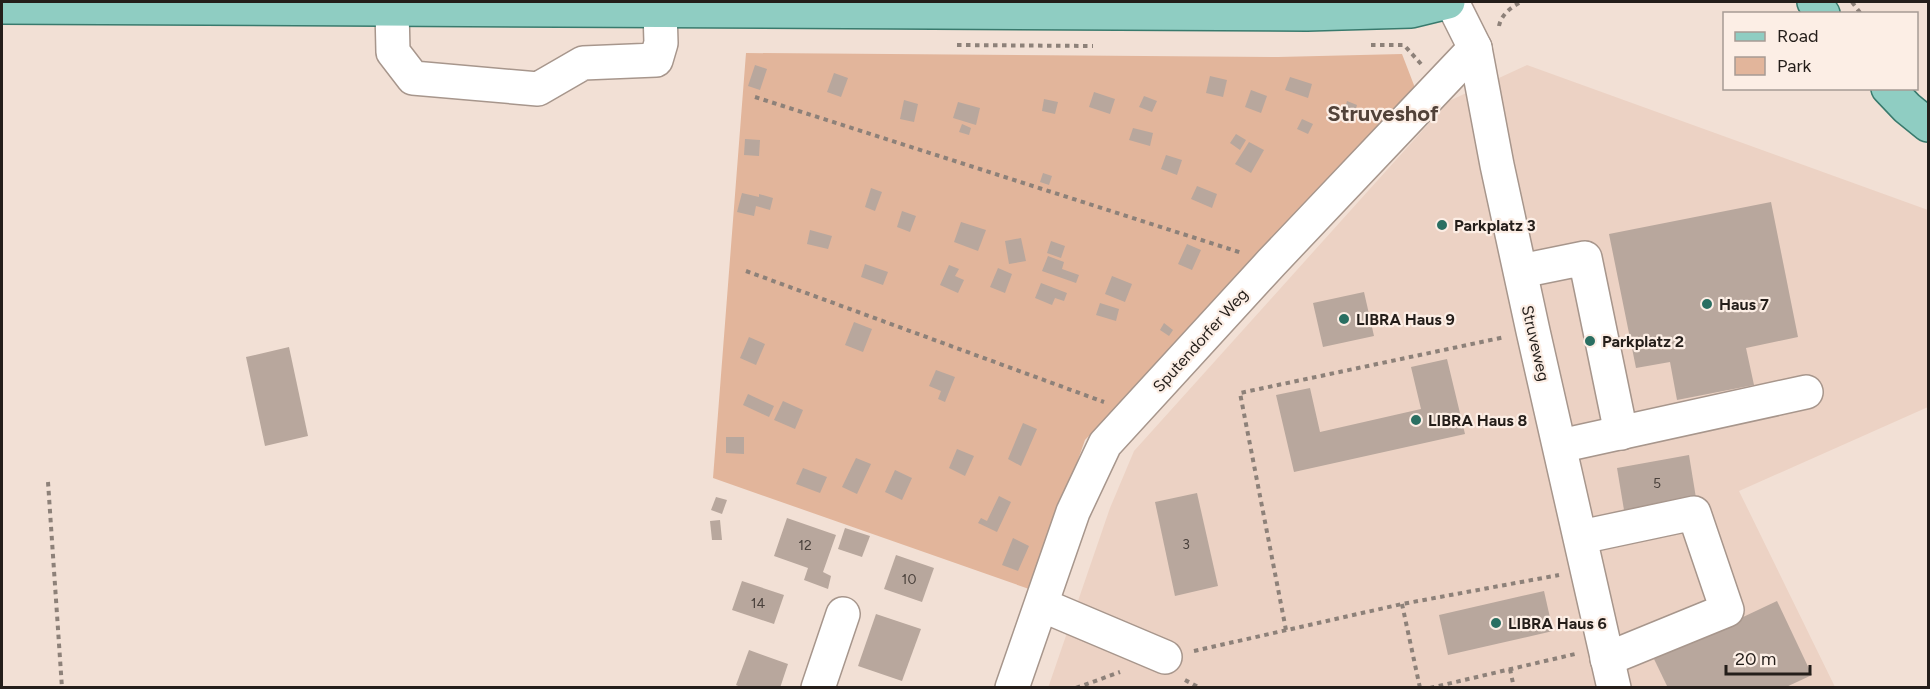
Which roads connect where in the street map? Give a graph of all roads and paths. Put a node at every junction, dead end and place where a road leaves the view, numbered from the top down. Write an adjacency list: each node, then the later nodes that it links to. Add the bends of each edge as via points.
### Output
1 (1450, 2): 4 (main road, via 1411,11 1307,14); 10 (street, Struveweg)
2 (168, 4): 3 (main road, via 128,9); 5 (main road)
3 (2, 7)
4 (920, 7): 6 (main road)
5 (392, 9): 6 (main road); 6 (street, via 393,52 413,78 538,89 582,63 656,60 661,43)
6 (660, 10)
7 (946, 45): 9 (path)
8 (1360, 45): 11 (path, via 1404,45)
9 (1097, 46)
10 (1475, 48): 11 (street, Sputendorfer Weg); 17 (street, Struveweg)
11 (1440, 84): 15 (street, Sputendorfer Weg)
12 (1890, 90): 14 (main road)
13 (755, 97): 15 (path)
14 (1929, 125)
15 (1271, 262): 20 (street, Sputendorfer Weg)
16 (746, 271): 20 (path)
17 (1521, 271): 18 (street, Struveweg); 21 (street, via 1585,258)
18 (1533, 331): 22 (street, Struveweg); 29 (path, via 1240,393)
19 (1806, 392): 21 (street)
20 (1132, 415): 27 (street, Sputendorfer Weg, via 1105,444 1073,512)
21 (1621, 433): 22 (street)
22 (1560, 446): 24 (street, Struveweg)
23 (48, 482): 33 (path)
24 (1581, 537): 31 (street, Struveweg); 31 (street, via 1694,513 1728,610)
25 (1561, 574): 26 (path)
26 (1402, 604): 29 (path); 36 (path)
27 (1042, 605): 30 (street); 35 (street, Sputendorfer Weg)
28 (843, 614): 34 (street)
29 (1286, 630): 30 (path)
30 (1165, 657)
31 (1609, 664): 32 (path)
32 (1510, 669): 37 (path); 38 (path)
33 (62, 687)
34 (818, 687)
35 (1012, 687)
36 (1420, 687)
37 (1430, 687)
38 (1514, 687)

